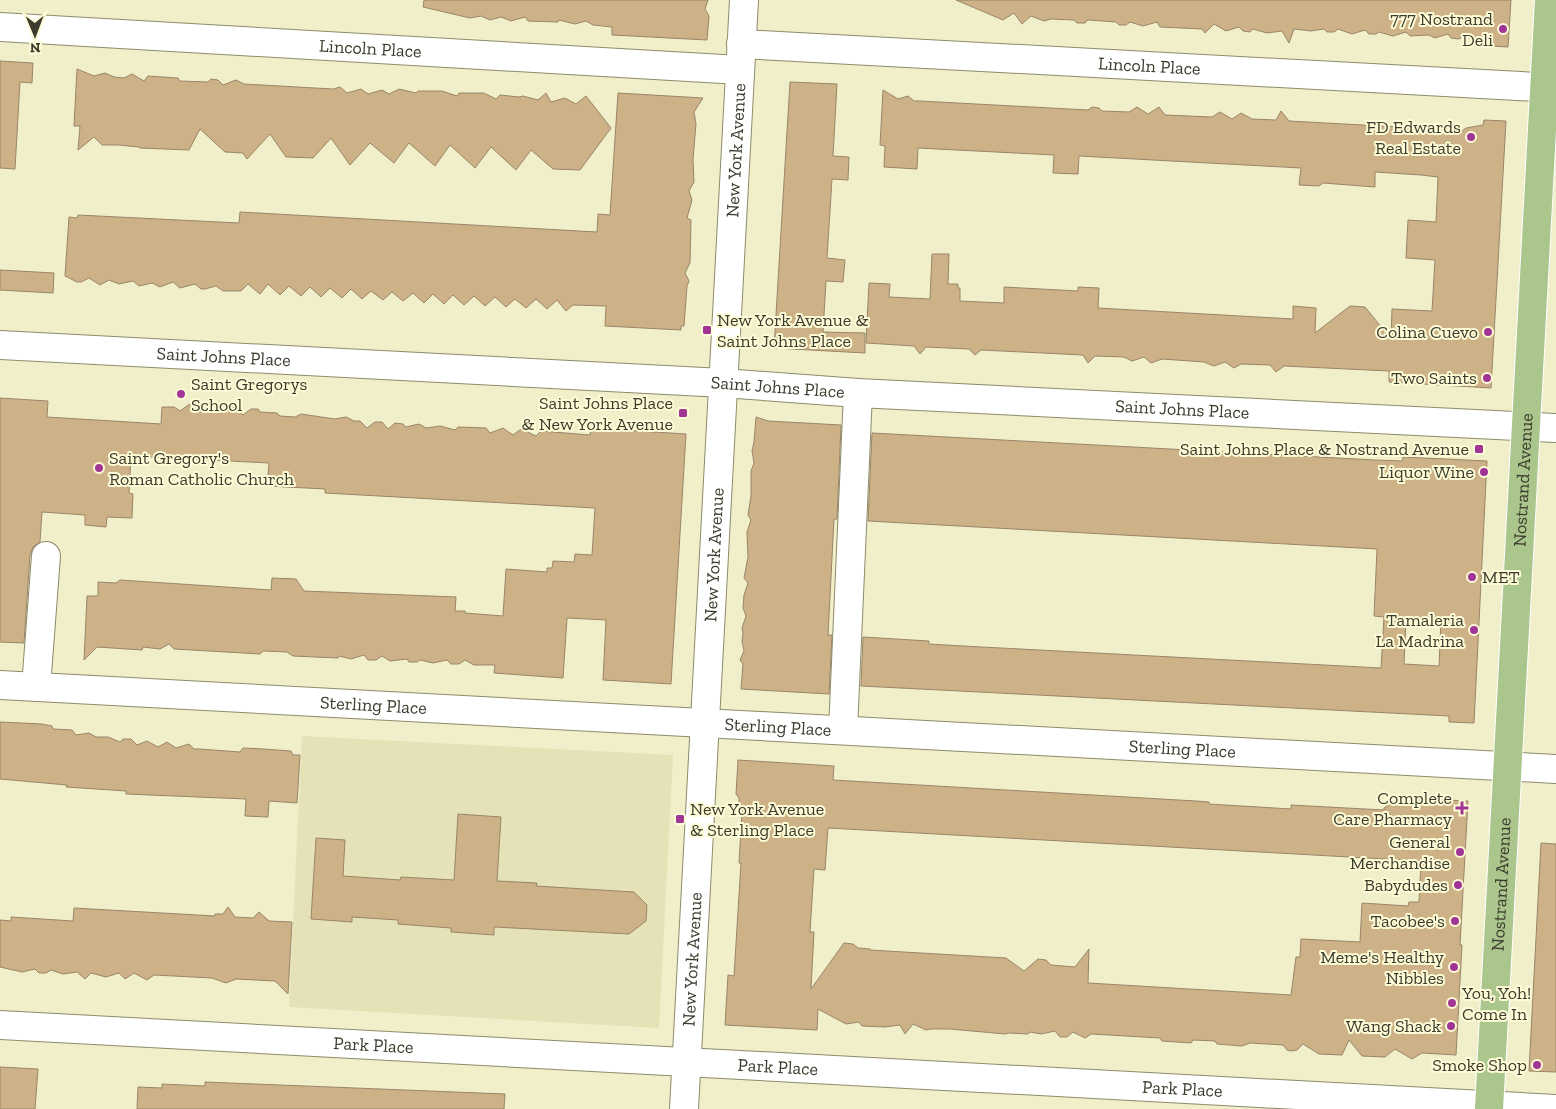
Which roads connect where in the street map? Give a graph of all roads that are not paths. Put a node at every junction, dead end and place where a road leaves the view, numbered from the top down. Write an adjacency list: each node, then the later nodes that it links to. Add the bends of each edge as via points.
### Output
1 (744, 0): 4 (street, New York Avenue)
2 (1549, 0): 5 (main road, Nostrand Avenue)
3 (0, 27): 4 (street, Lincoln Place)
4 (741, 57): 5 (street, Lincoln Place); 7 (street, New York Avenue)
5 (1550, 88): 9 (main road, Nostrand Avenue)
6 (0, 345): 7 (street, Saint Johns Place)
7 (723, 384): 8 (street, Saint Johns Place); 14 (street, New York Avenue)
8 (858, 393): 9 (street, Saint Johns Place); 15 (street)
9 (1526, 426): 10 (street, Saint Johns Place); 16 (main road, Nostrand Avenue)
10 (1556, 428)
11 (46, 556): 13 (street)
12 (0, 685): 13 (street, Sterling Place)
13 (36, 687): 14 (street, Sterling Place)
14 (705, 723): 15 (street, Sterling Place); 19 (street, New York Avenue)
15 (843, 730): 16 (street, Sterling Place)
16 (1508, 766): 17 (street, Sterling Place); 20 (main road, Nostrand Avenue)
17 (1556, 769)
18 (0, 1025): 19 (street, Park Place)
19 (686, 1062): 20 (street, Park Place); 21 (street, New York Avenue)
20 (1489, 1107): 22 (street, Park Place)
21 (684, 1109)
22 (1556, 1109)

